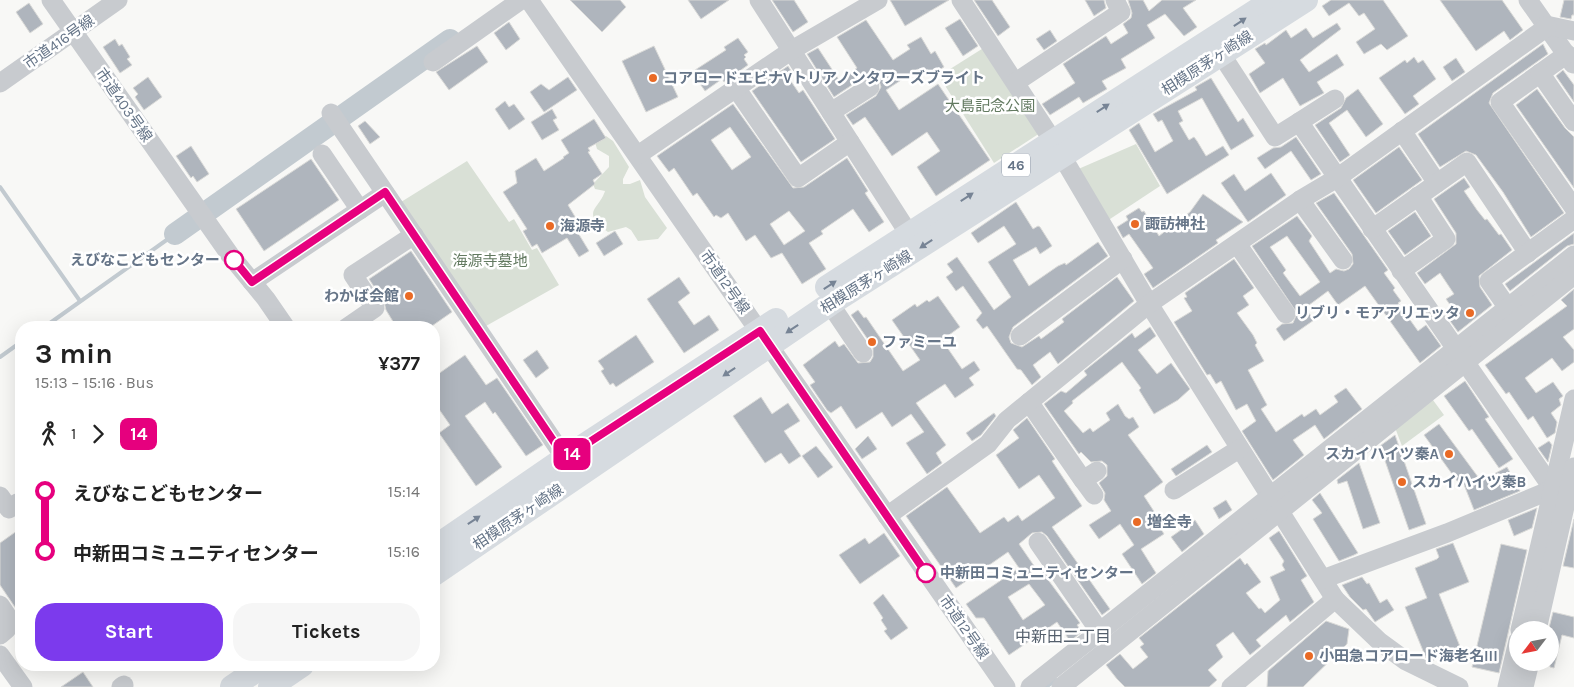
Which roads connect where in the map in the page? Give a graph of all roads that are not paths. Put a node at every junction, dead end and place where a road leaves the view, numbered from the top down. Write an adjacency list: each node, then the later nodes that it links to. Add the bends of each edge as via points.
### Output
1 (51, 0): 14 (street, 市道403号線)
2 (118, 0): 14 (street, 市道416号線)
3 (521, 0): 18 (street)
4 (529, 0): 33 (street, 市道12号線)
5 (759, 0): 15 (street)
6 (878, 0): 15 (street)
7 (961, 0): 20 (street)
8 (1115, 0): 20 (street, via 1121,12)
9 (1273, 0): 31 (main road, 相模原茅ヶ崎線 / 46, one-way to 9)
10 (1306, 0): 16 (main road, 相模原茅ヶ崎線 / 46)
11 (1528, 0): 12 (street)
12 (1546, 26): 13 (street); 17 (street); 29 (street)
13 (1574, 31)
14 (73, 32): 21 (street, 市道416号線); 52 (street, 市道403号線)
15 (792, 50): 23 (street); 25 (street)
16 (1221, 54): 27 (street, via 1275,137); 31 (main road, 相模原茅ヶ崎線 / 46)
17 (1570, 60): 19 (street)
18 (433, 62)
19 (1540, 73): 28 (street); 39 (street, via 1500,102)
20 (1016, 82): 31 (street)
21 (0, 83)
22 (870, 87): 25 (street)
23 (736, 88): 30 (street, via 798,178); 33 (street)
24 (1335, 99): 27 (street)
25 (831, 112): 30 (street)
26 (334, 118): 36 (street)
27 (1299, 122): 34 (street)
28 (1574, 122)
29 (1402, 131): 34 (street); 35 (street)
30 (850, 142): 43 (street)
31 (1057, 149): 43 (main road, 相模原茅ヶ崎線 / 46, one-way to 31); 48 (street); 53 (main road, 相模原茅ヶ崎線 / 46, one-way to 53)
32 (322, 154): 40 (street)
33 (638, 156): 60 (street, 市道12号線)
34 (1337, 178): 38 (street); 42 (street)
35 (1437, 183): 37 (street); 46 (street, via 1467,162)
36 (385, 192): 40 (street); 44 (street)
37 (1418, 196): 42 (street); 50 (street, via 1446,239)
38 (1300, 200): 45 (street); 49 (street)
39 (1574, 208)
40 (360, 210): 52 (street)
41 (1574, 218): 46 (street)
42 (1372, 229): 50 (street)
43 (908, 234): 60 (main road, 相模原茅ヶ崎線 / 46, one-way to 43)
44 (414, 235): 58 (street, via 353,275 375,308); 66 (street)
45 (1237, 244): 54 (street); 56 (street)
46 (1528, 253): 55 (street, via 1489,281)
47 (1574, 255): 55 (street)
48 (1123, 259): 54 (street); 59 (street)
49 (1342, 260)
50 (1401, 271): 62 (street)
51 (1574, 275): 62 (street)
52 (252, 282): 57 (street, 市道403号線)
53 (830, 304): 60 (main road, 相模原茅ヶ崎線 / 46, one-way to 60); 61 (street)
54 (1149, 304): 64 (street); 65 (street)
55 (1508, 308): 62 (street)
56 (1286, 314)
57 (281, 321)
58 (356, 321)
59 (1020, 336)
60 (765, 338): 66 (main road, 相模原茅ヶ崎線 / 46); 74 (street, 市道12号線); 76 (main road, 相模原茅ヶ崎線 / 46, one-way to 76)
61 (863, 353)
62 (1459, 356): 70 (street); 72 (street)
63 (1574, 399): 70 (street)
64 (1029, 402): 68 (street); 74 (street, via 988,444)
65 (1239, 449): 69 (street); 72 (street)
66 (565, 458): 77 (main road, 相模原茅ヶ崎線 / 46, one-way to 66)
67 (1574, 467): 70 (street)
68 (1091, 482)
69 (1174, 490)
70 (1563, 491): 78 (street); 81 (street); 82 (street)
71 (0, 496): 73 (street, via 9,509)
72 (1274, 504): 78 (street); 83 (street); 95 (street)
73 (15, 505)
74 (887, 516): 93 (street, 市道12号線)
75 (1038, 542): 83 (street)
76 (440, 558)
77 (440, 558)
78 (1323, 580): 79 (street)
79 (1335, 599): 96 (street); 97 (street, via 1357,623 1400,656)
80 (0, 605): 84 (street, via 10,620)
81 (1523, 621)
82 (1539, 621)
83 (1100, 632): 94 (street)
84 (0, 636)
85 (0, 655): 90 (street)
86 (255, 671): 91 (main road)
87 (293, 671): 92 (main road)
88 (1511, 671): 98 (street)
89 (1528, 671): 99 (street)
90 (23, 687)
91 (232, 687)
92 (270, 687)
93 (1006, 687)
94 (1030, 687)
95 (1061, 687)
96 (1231, 687)
97 (1459, 687)
98 (1507, 687)
99 (1524, 687)

